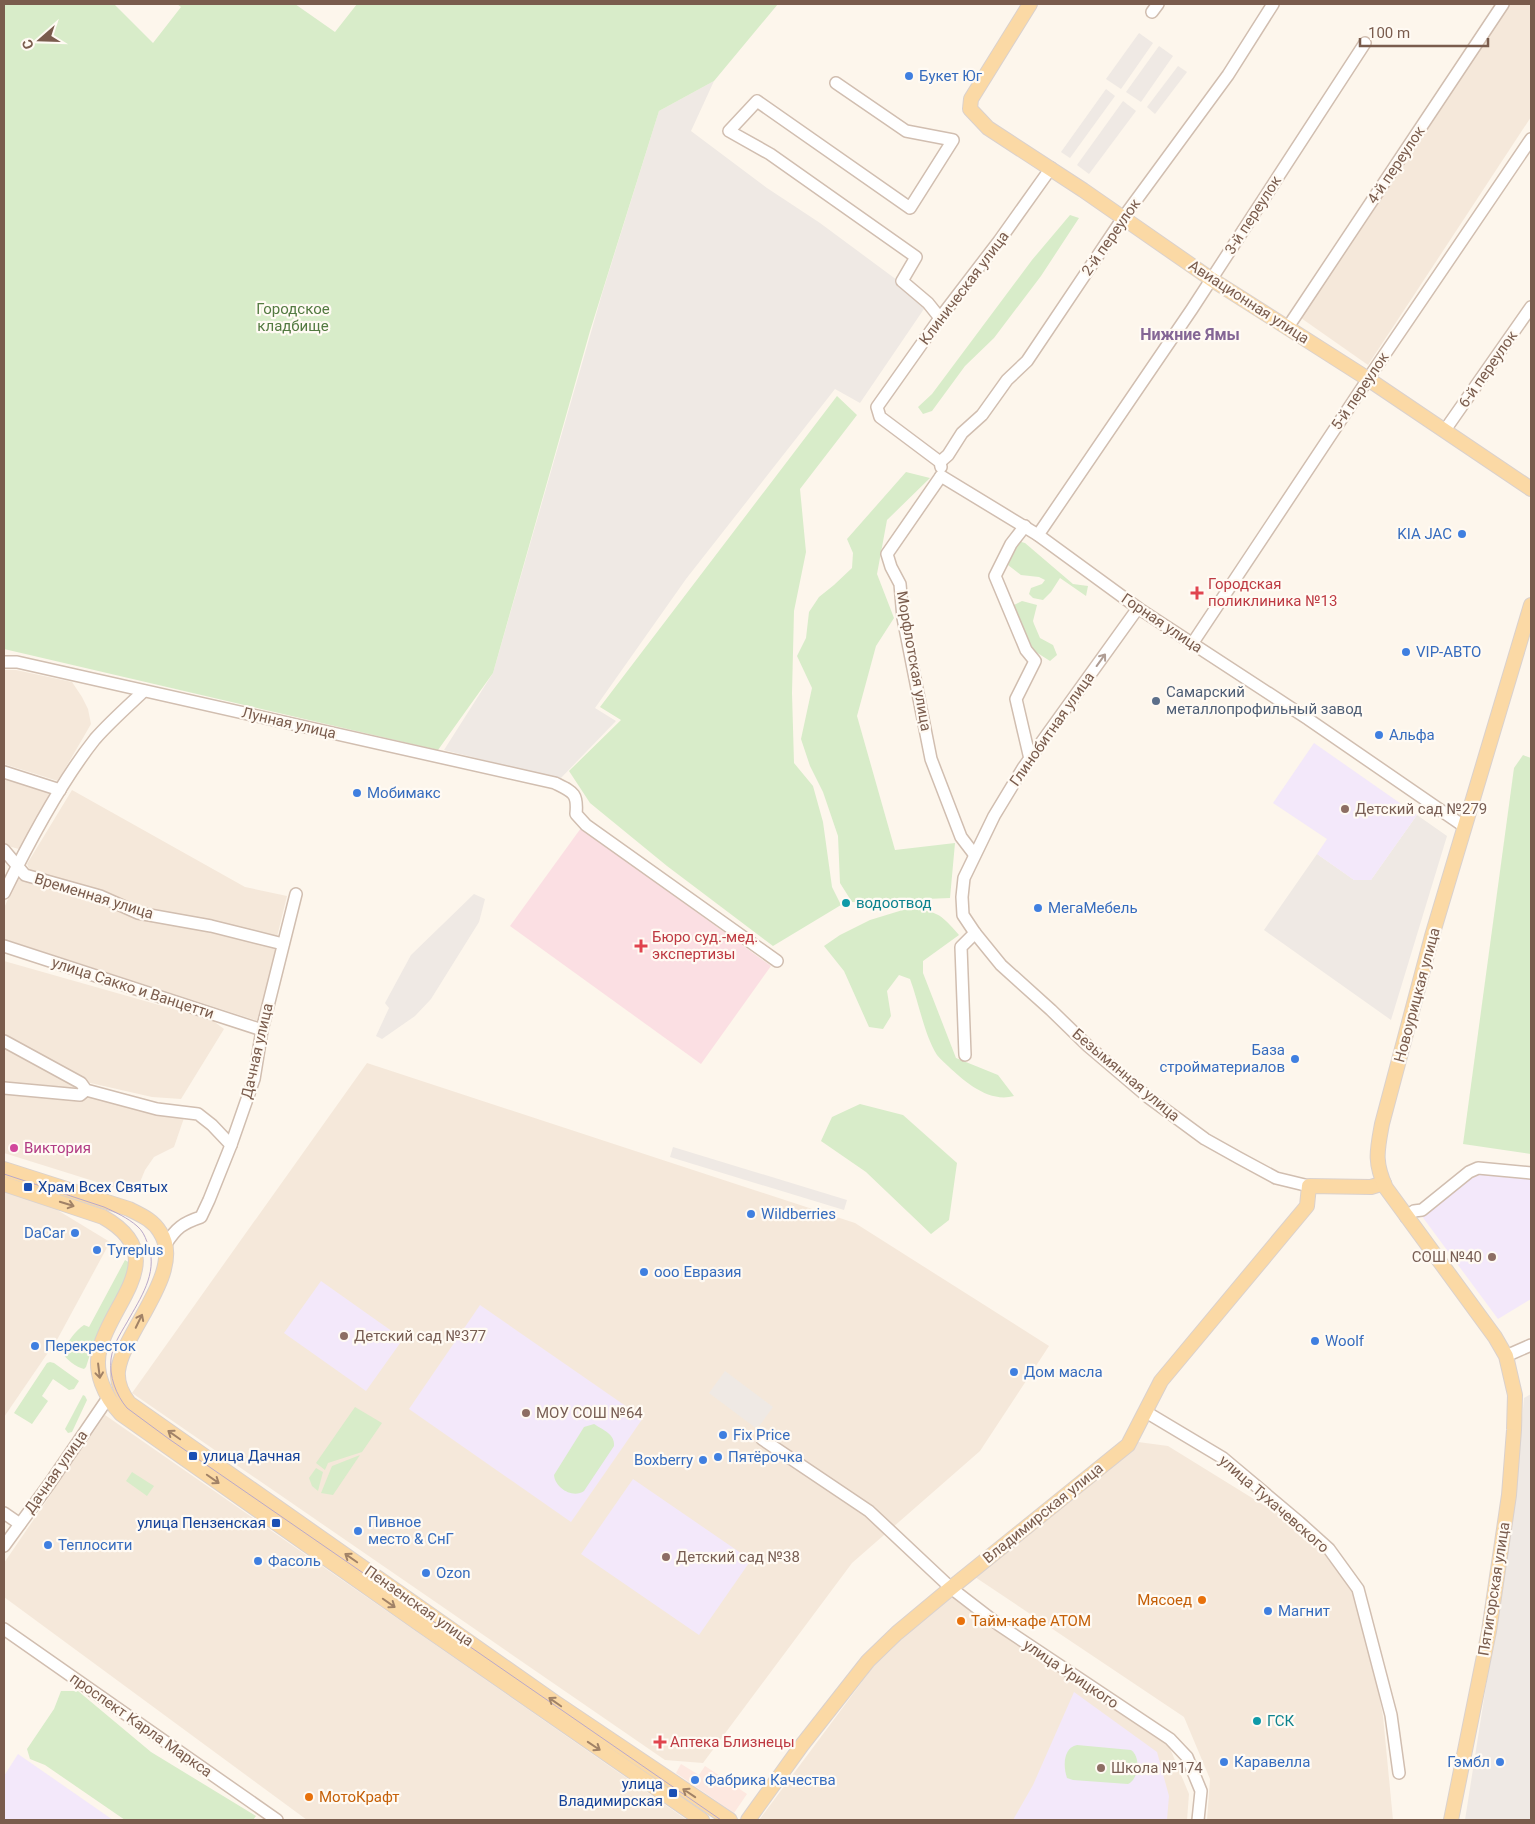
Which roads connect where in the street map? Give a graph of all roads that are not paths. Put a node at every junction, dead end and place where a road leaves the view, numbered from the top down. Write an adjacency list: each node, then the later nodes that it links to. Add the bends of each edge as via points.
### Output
1 (1030, 4): 7 (main road, Авиационная улица, via 971,99 970,109 988,128)
2 (1273, 4): 8 (street, 2-й переулок, via 1228,75)
3 (1504, 4): 12 (street, 4-й переулок)
4 (1366, 43): 9 (street, 3-й переулок)
5 (836, 83): 11 (street, via 906,131 953,140 910,208 757,101 729,131 770,154 916,257 902,281)
6 (1531, 139): 13 (street, 5-й переулок)
7 (1051, 168): 8 (main road, Авиационная улица); 11 (street, Клиническая улица)
8 (1123, 218): 9 (main road, Авиационная улица); 15 (street, 2-й переулок, via 1027,362 1007,380 982,415 962,433)
9 (1211, 279): 12 (main road, Авиационная улица); 19 (street, 3-й переулок)
10 (1531, 307): 14 (street, 6-й переулок)
11 (940, 318): 15 (street, Клиническая улица, via 877,407 880,417)
12 (1288, 327): 13 (main road, Авиационная улица)
13 (1368, 379): 14 (main road, Авиационная улица); 22 (street, 5-й переулок)
14 (1445, 430): 17 (main road, Авиационная улица)
15 (940, 462): 16 (street)
16 (942, 476): 18 (street, Горная улица); 30 (street, Морфлотская улица, via 887,554 900,584 903,618 931,759 961,837)
17 (1531, 489)
18 (1025, 526): 19 (street, Горная улица); 25 (street, via 1011,544 995,576 1026,650 1035,660 1016,699)
19 (1038, 535): 21 (street, Горная улица)
20 (1531, 605): 28 (main road, Новоурицкая улица)
21 (1138, 608): 22 (street, Горная улица); 25 (street, Глинобитная улица, one-way to 21)
22 (1192, 644): 28 (street, Горная улица)
23 (4, 662): 24 (street, Лунная улица, via 17,662)
24 (144, 691): 27 (street, via 96,738); 37 (street, Лунная улица, via 555,783 572,792 577,801 576,814 586,825)
25 (1030, 759): 30 (street, Глинобитная улица)
26 (4, 772): 27 (street)
27 (60, 790): 31 (street)
28 (1465, 827): 46 (main road, Новоурицкая улица, via 1382,1124 1377,1152)
29 (4, 850): 31 (street, Временная улица)
30 (974, 854): 34 (street, Безымянная улица, via 964,878 962,897 964,915)
31 (17, 865): 32 (street); 35 (street, Временная улица, via 25,875 100,896 138,913 211,926)
32 (4, 893)
33 (296, 894): 35 (street, Дачная улица)
34 (975, 933): 40 (street, via 961,947); 48 (street, Безымянная улица, via 1002,965 1148,1097 1205,1139 1239,1158 1276,1178)
35 (283, 944): 38 (street, Дачная улица)
36 (4, 946): 38 (street, улица Сакко и Ванцетти)
37 (777, 961)
38 (262, 1030): 43 (street, Дачная улица, via 254,1079)
39 (4, 1040): 42 (street, via 81,1083)
40 (965, 1055)
41 (4, 1088): 42 (street, via 80,1095)
42 (86, 1090): 43 (street, via 157,1108 198,1114)
43 (231, 1146): 50 (street, Дачная улица, via 200,1217 174,1230)
44 (4, 1169): 50 (main road, via 130,1209 147,1218 161,1232)
45 (1531, 1173): 49 (street, via 1478,1168 1422,1210)
46 (1384, 1183): 48 (main road, Безымянная улица, via 1371,1187); 49 (main road, Новоурицкая улица)
47 (4, 1184): 54 (main road, one-way to 54, via 103,1217 116,1224 130,1240 135,1253 133,1280 100,1348 99,1374)
48 (1309, 1186): 55 (main road, Владимирская улица, via 1307,1206 1161,1381)
49 (1406, 1217): 52 (main road, Новоурицкая улица, via 1485,1322)
50 (166, 1244): 53 (main road, one-way to 50, via 122,1357 164,1270)
51 (1531, 1345): 52 (street)
52 (1506, 1356): 68 (main road, Пятигорская улица, via 1515,1395 1509,1495 1489,1631)
53 (119, 1383): 54 (main road); 65 (main road, Пензенская улица, one-way to 53, via 556,1703 134,1407 125,1398)
54 (106, 1395): 58 (street, Дачная улица, via 50,1484); 64 (main road, Пензенская улица, one-way to 64, via 121,1414)
55 (1146, 1412): 60 (main road, Владимирская улица, via 1128,1445); 62 (street, улица Тухачевского, via 1223,1458 1329,1549 1358,1589 1391,1715)
56 (762, 1439): 60 (street, улица Урицкого, via 869,1512)
57 (4, 1513): 58 (street)
58 (20, 1524): 59 (street, Дачная улица)
59 (4, 1546)
60 (951, 1588): 66 (main road, Владимирская улица, via 868,1661 802,1744); 67 (street, улица Урицкого, via 999,1625 1170,1739 1187,1757 1201,1791)
61 (4, 1629): 63 (street, проспект Карла Маркса)
62 (1399, 1773)
63 (278, 1820)
64 (702, 1820)
65 (730, 1820)
66 (748, 1820)
67 (1198, 1820)
68 (1451, 1820)

